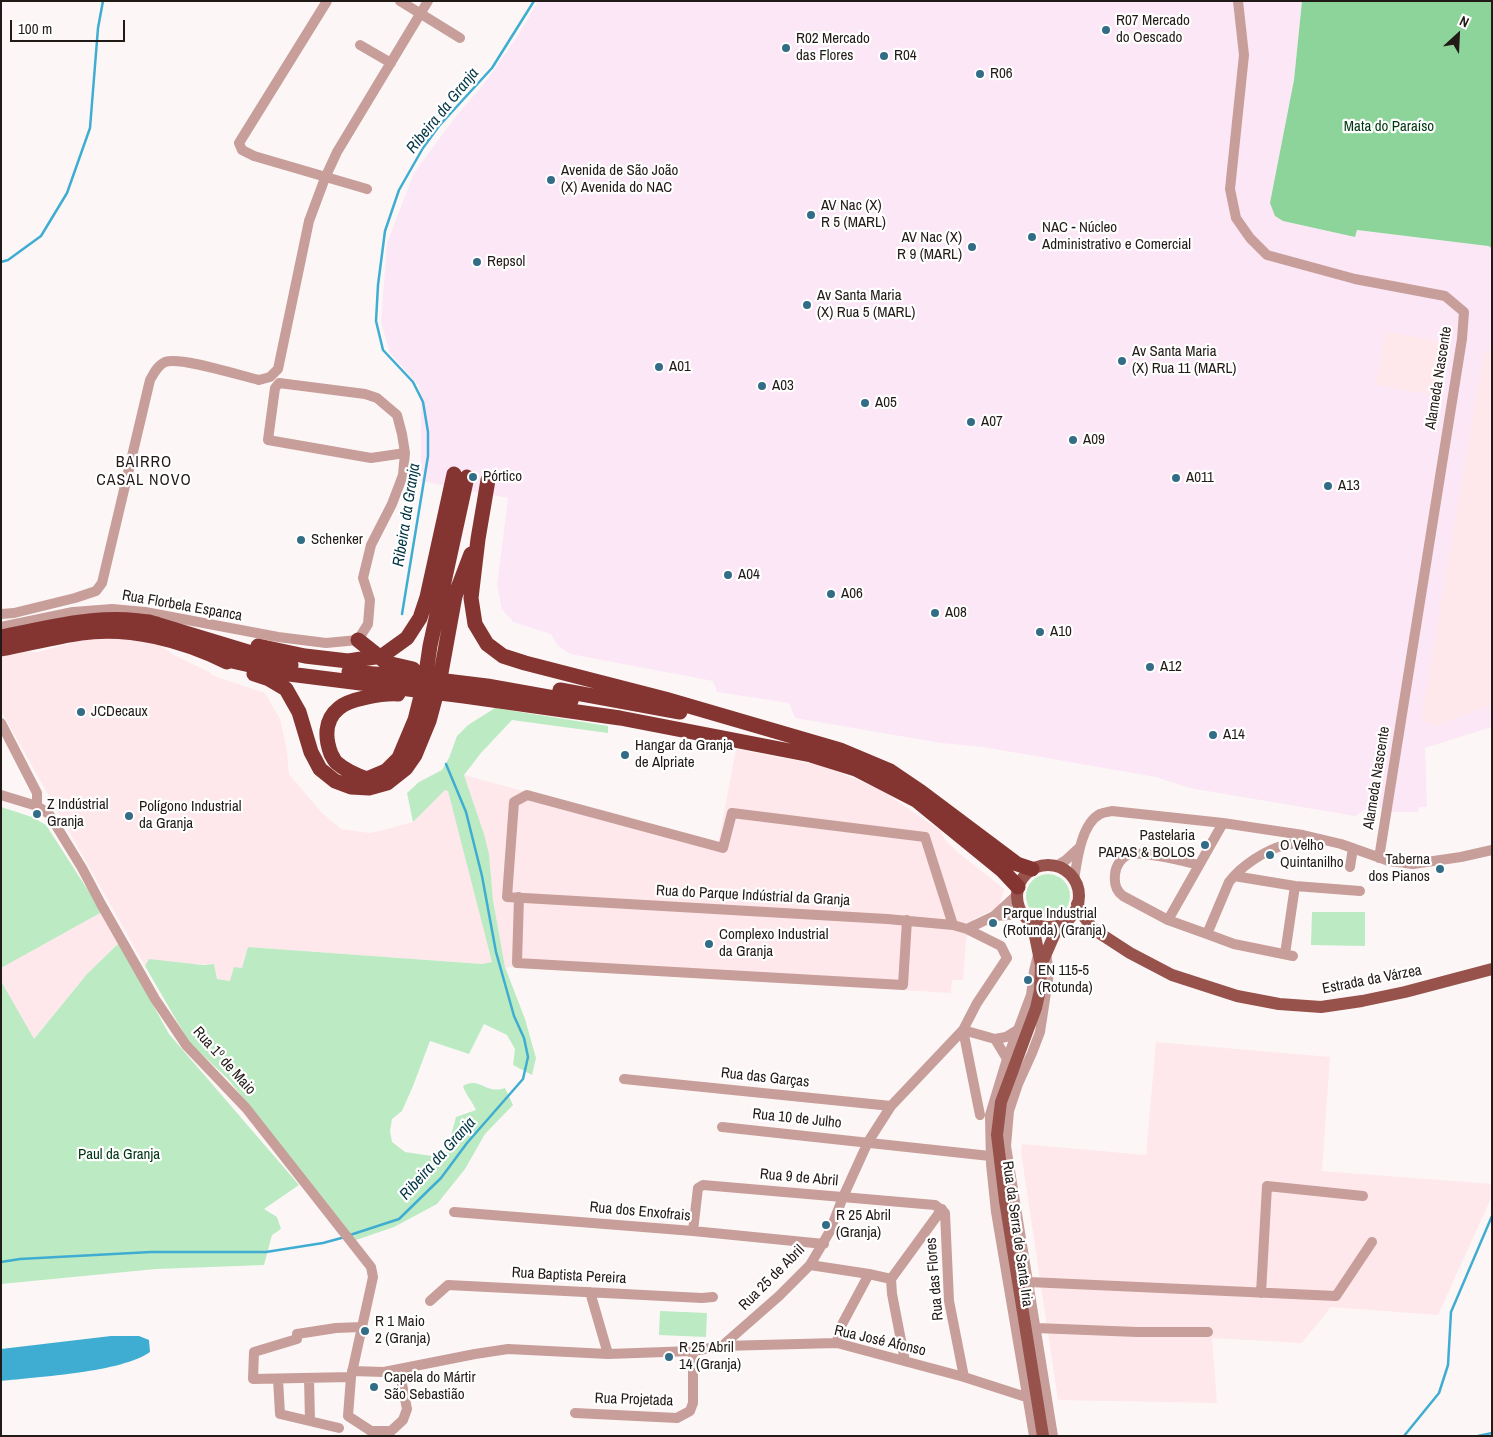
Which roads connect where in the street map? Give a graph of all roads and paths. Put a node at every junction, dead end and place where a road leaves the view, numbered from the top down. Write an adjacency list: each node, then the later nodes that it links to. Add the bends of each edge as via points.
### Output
1 (327, 1): 9 (street, via 239,144 242,150 254,156)
2 (400, 1): 5 (street)
3 (428, 1): 5 (street)
4 (1238, 1): 34 (street, Alameda Nascente, via 1244,55 1230,189 1236,218 1250,238 1268,255 1355,279 1445,296 1464,312)
5 (421, 14): 6 (street); 8 (street)
6 (460, 38)
7 (360, 45): 8 (street)
8 (391, 63): 9 (street, via 337,152)
9 (325, 178): 10 (street); 14 (street, via 309,221 278,369 270,377 259,380 182,361 166,362 156,369 150,380 102,583 96,591 75,598)
10 (367, 189)
11 (405, 452): 11 (street, via 397,415 377,398 279,383 275,388 268,440 371,458); 18 (street, via 403,475 371,545 363,578 370,600 368,624)
12 (488, 480): 13 (highway)
13 (478, 539): 19 (highway); 25 (highway, via 471,598 476,624 487,644 503,656 665,698)
14 (1, 614)
15 (149, 622): 17 (highway, via 124,619 82,621); 19 (highway, via 305,656 348,661 382,656 407,638 420,618 461,475); 26 (highway, via 293,666 487,686 793,742 837,753)
16 (1, 627): 18 (street, Rua Florbela Espanca, via 73,612 112,609 145,612 278,637 326,643)
17 (1, 637)
18 (358, 640): 25 (highway, via 387,663 411,669 475,675)
19 (438, 648): 23 (highway, via 439,684)
20 (1, 649): 21 (highway, via 82,633 123,632 169,639)
21 (219, 658): 22 (highway, via 289,674); 23 (highway, via 286,689 299,712 310,752 320,769 335,781 351,787 369,788 387,783 406,768 415,754)
22 (464, 696): 23 (highway, via 394,693 348,702 331,718 326,729 327,742 335,762 348,772 368,778 386,771 399,758); 42 (highway, via 620,718 811,755 856,769 916,800 1003,871)
23 (422, 720)
24 (1, 723): 28 (street, via 38,793)
25 (779, 732): 26 (highway, via 840,750 890,770)
26 (921, 792): 38 (highway, via 1017,864)
27 (1, 795): 28 (street, Rua 1º de Maio)
28 (37, 806): 82 (street, Rua 1º de Maio, via 49,814 155,999 186,1045 246,1108 371,1268 373,1277)
29 (1223, 823): 30 (street); 31 (street, via 1112,811 1100,814 1088,826); 35 (street)
30 (1321, 839): 32 (street); 39 (street, via 1283,846 1258,857)
31 (1080, 846): 36 (street); 40 (street)
32 (1353, 848): 34 (street); 37 (street)
33 (1492, 850): 34 (street, via 1413,864)
34 (1379, 858)
35 (1198, 865): 49 (street); 49 (street, via 1134,854 1120,861 1114,878 1118,891)
36 (1056, 866): 38 (main road); 40 (main road)
37 (1350, 868)
38 (1032, 869): 42 (main road)
39 (1234, 876): 41 (street); 54 (street)
40 (1074, 880): 45 (main road)
41 (1295, 886): 43 (street); 54 (street, via 1289,955 1234,944)
42 (1017, 891): 46 (street); 47 (main road, via 1018,905)
43 (1360, 891)
44 (519, 897): 48 (street, Rua do Parque Indústrial da Granja); 48 (street, via 517,963 527,964 902,985); 51 (street, Rua do Parque Indústrial da Granja, via 507,897 514,802 527,795 723,848 732,813 925,837)
45 (1078, 904): 50 (main road, via 1070,917); 53 (main road, Estrada da Várzea)
46 (994, 916): 47 (street); 52 (street)
47 (1026, 917): 50 (main road, via 1038,925); 55 (main road)
48 (907, 920): 51 (street, Rua do Parque Indústrial da Granja)
49 (1168, 920): 54 (street)
50 (1061, 923): 53 (main road, Estrada da Várzea); 55 (main road)
51 (953, 925): 52 (street, Rua do Parque Indústrial da Granja)
52 (966, 928): 58 (street, Rua 25 de Abril, via 1001,946 1007,958)
53 (1093, 929): 56 (main road, Estrada da Várzea, via 1172,975 1237,996 1279,1004 1321,1007 1362,1001)
54 (1207, 934)
55 (1042, 957): 57 (street, Rua da Serra de Santa Iria, via 1034,972); 77 (street, Rua da Serra de Santa Iria, via 1049,973 1040,1032 1018,1084 1010,1111 1006,1146); 101 (main road, via 1036,1008 1000,1102 997,1135)
56 (1492, 969)
57 (1019, 1029): 59 (street); 60 (street, Rua da Serra de Santa Iria)
58 (963, 1030): 59 (street); 62 (street, Rua 25 de Abril); 63 (street)
59 (995, 1040): 60 (street)
60 (1007, 1058): 66 (street, Rua da Serra de Santa Iria, via 990,1115)
61 (624, 1079): 62 (street, Rua das Garças)
62 (891, 1106): 65 (street, Rua 25 de Abril)
63 (980, 1115)
64 (722, 1126): 65 (street, Rua 10 de Julho)
65 (868, 1142): 66 (street, Rua 10 de Julho); 68 (street, Rua 25 de Abril)
66 (990, 1156): 95 (street, Rua da Serra de Santa Iria)
67 (1363, 1196): 79 (street, via 1267,1186)
68 (843, 1197): 69 (street, Rua 9 de Abril, via 936,1205); 71 (street, Rua 9 de Abril, via 704,1185 698,1188); 73 (street, Rua 25 de Abril)
69 (942, 1209): 76 (street); 92 (street, Rua das Flores, via 945,1213 950,1301)
70 (454, 1212): 71 (street, Rua dos Enxofrais)
71 (693, 1231): 73 (street, Rua dos Enxofrais)
72 (1372, 1242): 79 (street, via 1336,1296)
73 (824, 1244): 74 (street, Rua 25 de Abril)
74 (810, 1265): 75 (street); 86 (street, Rua 25 de Abril)
75 (869, 1274): 76 (street); 85 (street, via 839,1330)
76 (891, 1279): 89 (street)
77 (1029, 1282): 79 (street); 83 (street, Rua da Serra de Santa Iria)
78 (590, 1292): 80 (street, Rua Baptista Pereira); 81 (street, Rua Baptista Pereira, via 448,1286); 88 (street)
79 (1260, 1294)
80 (713, 1297)
81 (430, 1301)
82 (362, 1327): 91 (street, Rua 1º de Maio); 94 (street, via 297,1334 297,1339 254,1352 253,1379)
83 (1036, 1328): 84 (street); 102 (street, Rua da Serra de Santa Iria)
84 (1208, 1332)
85 (837, 1343): 86 (street, Rua José Afonso); 89 (street, Rua José Afonso)
86 (722, 1346): 87 (street)
87 (693, 1351): 88 (street); 96 (street, Rua Projetada, via 693,1403 690,1412 677,1418)
88 (608, 1354): 90 (street, via 508,1349)
89 (905, 1361): 92 (street, Rua José Afonso)
90 (399, 1369): 91 (street); 97 (street, via 407,1409 403,1420 391,1431 371,1431)
91 (352, 1374): 93 (street); 97 (street)
92 (964, 1377): 95 (street, Rua José Afonso)
93 (309, 1378): 94 (street); 98 (street)
94 (278, 1379): 98 (street, via 280,1414)
95 (1026, 1397): 100 (street, Rua da Serra de Santa Iria)
96 (575, 1413)
97 (348, 1416): 99 (street)
98 (310, 1421): 99 (street)
99 (336, 1432)
100 (1034, 1436)
101 (1043, 1436)
102 (1053, 1436)

